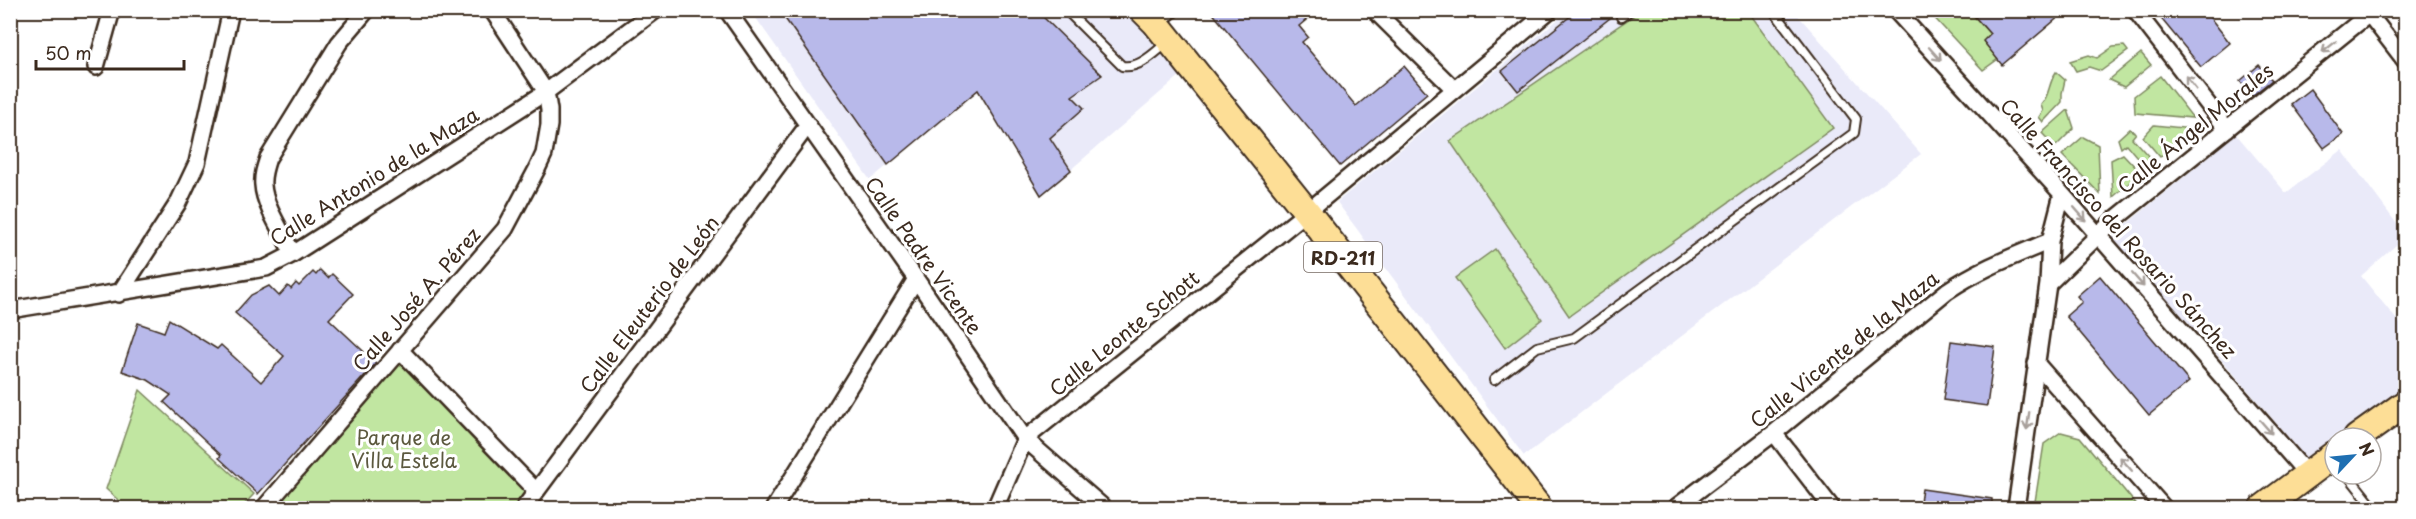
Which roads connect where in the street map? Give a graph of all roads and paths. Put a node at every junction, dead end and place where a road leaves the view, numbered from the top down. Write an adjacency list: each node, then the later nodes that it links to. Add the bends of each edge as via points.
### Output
1 (112, 10): 18 (street)
2 (231, 10): 30 (street, via 192,174 178,203)
3 (367, 10): 27 (street, via 339,43 268,158 264,171 266,199)
4 (492, 10): 20 (street)
5 (656, 10): 20 (street, Calle Antonio de la Maza)
6 (727, 10): 21 (street, Calle Padre Vicente)
7 (1066, 10): 16 (lane, via 1122,66 1131,68 1141,63)
8 (1374, 10): 19 (street)
9 (1551, 10): 19 (street, Calle Leonte Schott)
10 (1630, 10): 15 (lane)
11 (1773, 10): 34 (lane, via 1856,119 1854,133 1574,338 1538,347)
12 (1895, 10): 23 (street, Calle Francisco del Rosario Sánchez, one-way to 23)
13 (2135, 10): 22 (street, one-way to 13)
14 (2370, 12): 17 (street); 22 (street, Calle Ángel Morales, one-way to 22)
15 (1621, 17)
16 (1159, 21): 24 (main road, RD-211)
17 (2406, 62)
18 (96, 67)
19 (1454, 89): 24 (street, Calle Leonte Schott)
20 (546, 92): 27 (street, Calle Antonio de la Maza); 32 (street, Calle José A. Pérez, via 549,110 545,147 521,203 505,229)
21 (808, 125): 28 (street, Calle Padre Vicente); 42 (street, Calle Eleuterio de León)
22 (2228, 129): 25 (street, Calle Ángel Morales)
23 (2062, 194): 25 (street, Calle Francisco del Rosario Sánchez, one-way to 25); 26 (street)
24 (1307, 212): 38 (street, Calle Leonte Schott); 48 (main road, RD-211)
25 (2099, 236): 29 (street, Calle Ángel Morales); 40 (street, Calle Francisco del Rosario Sánchez, one-way to 40)
26 (2050, 241): 29 (street); 37 (street, Calle Vicente de la Maza, via 1969,276)
27 (293, 255): 30 (street, Calle Antonio de la Maza, via 266,268)
28 (916, 279): 38 (street, Calle Padre Vicente); 45 (street)
29 (2048, 284): 33 (street)
30 (119, 294): 31 (street, Calle Antonio de la Maza)
31 (10, 310)
32 (400, 350): 42 (street); 43 (street, Calle José A. Pérez)
33 (2036, 363): 51 (street, one-way to 51); 52 (street, one-way to 33)
34 (1494, 380)
35 (2406, 403): 36 (main road)
36 (2374, 426)
37 (1774, 433): 49 (street, Calle Vicente de la Maza); 50 (street)
38 (1025, 440): 46 (street, Calle Leonte Schott); 47 (street, Calle Padre Vicente)
39 (2323, 468): 40 (main road)
40 (2308, 475): 53 (main road)
41 (2358, 486): 54 (lane)
42 (536, 491): 44 (street, Calle Eleuterio de León)
43 (264, 508)
44 (524, 508)
45 (774, 508)
46 (995, 508)
47 (1104, 508)
48 (1539, 508)
49 (1675, 508)
50 (1832, 508)
51 (2016, 508)
52 (2164, 508)
53 (2263, 508)
54 (2374, 508)

